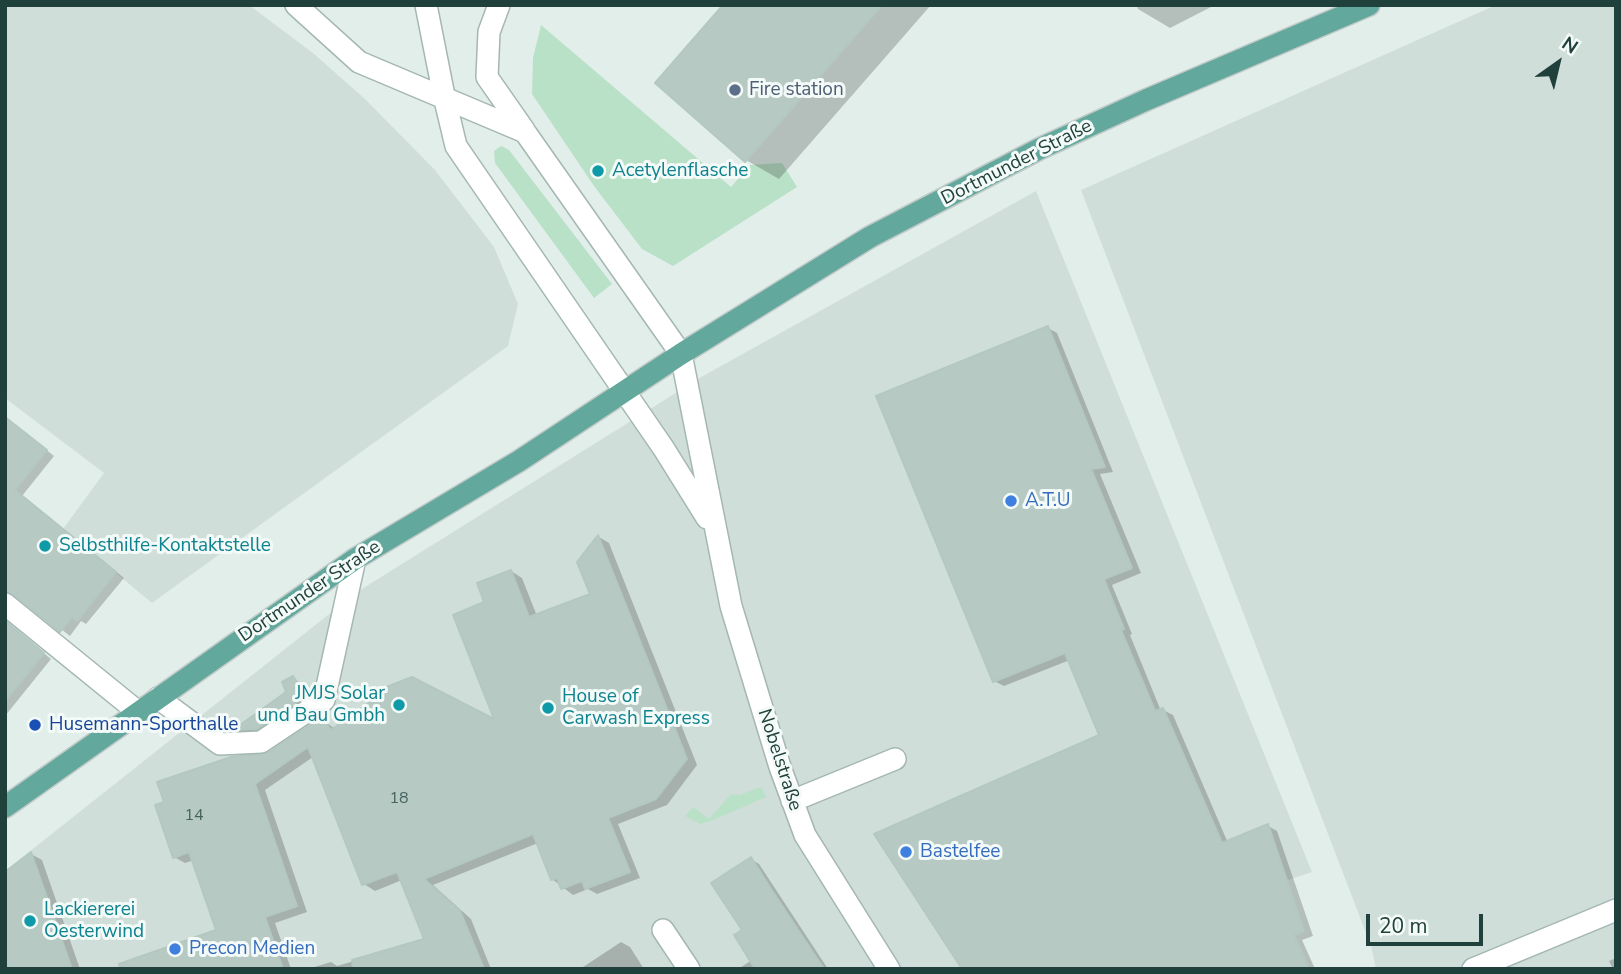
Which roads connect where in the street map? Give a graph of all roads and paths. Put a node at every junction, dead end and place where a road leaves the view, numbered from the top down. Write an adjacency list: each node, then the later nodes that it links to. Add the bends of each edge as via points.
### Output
1 (296, 5): 5 (street, via 359,62)
2 (426, 5): 5 (street)
3 (499, 5): 6 (street, via 489,32 487,77)
4 (1369, 5): 7 (main road, Dortmunder Straße, via 1039,149 870,237)
5 (444, 96): 6 (street); 8 (street, via 456,146)
6 (525, 132): 7 (street)
7 (681, 354): 8 (main road, Dortmunder Straße); 9 (street, Nobelstraße)
8 (625, 393): 9 (street, Nobelstraße); 10 (main road, Dortmunder Straße)
9 (715, 532): 15 (street, Nobelstraße, via 731,606)
10 (355, 559): 12 (main road, Dortmunder Straße); 12 (street, via 324,700 261,742 220,744)
11 (5, 604): 13 (street)
12 (158, 698): 13 (main road, Dortmunder Straße)
13 (138, 712): 16 (main road, Dortmunder Straße)
14 (895, 759): 15 (street)
15 (792, 801): 20 (street, Nobelstraße, via 818,859)
16 (5, 807)
17 (1616, 910): 21 (street)
18 (663, 930): 19 (street)
19 (689, 969)
20 (888, 969)
21 (1473, 969)

